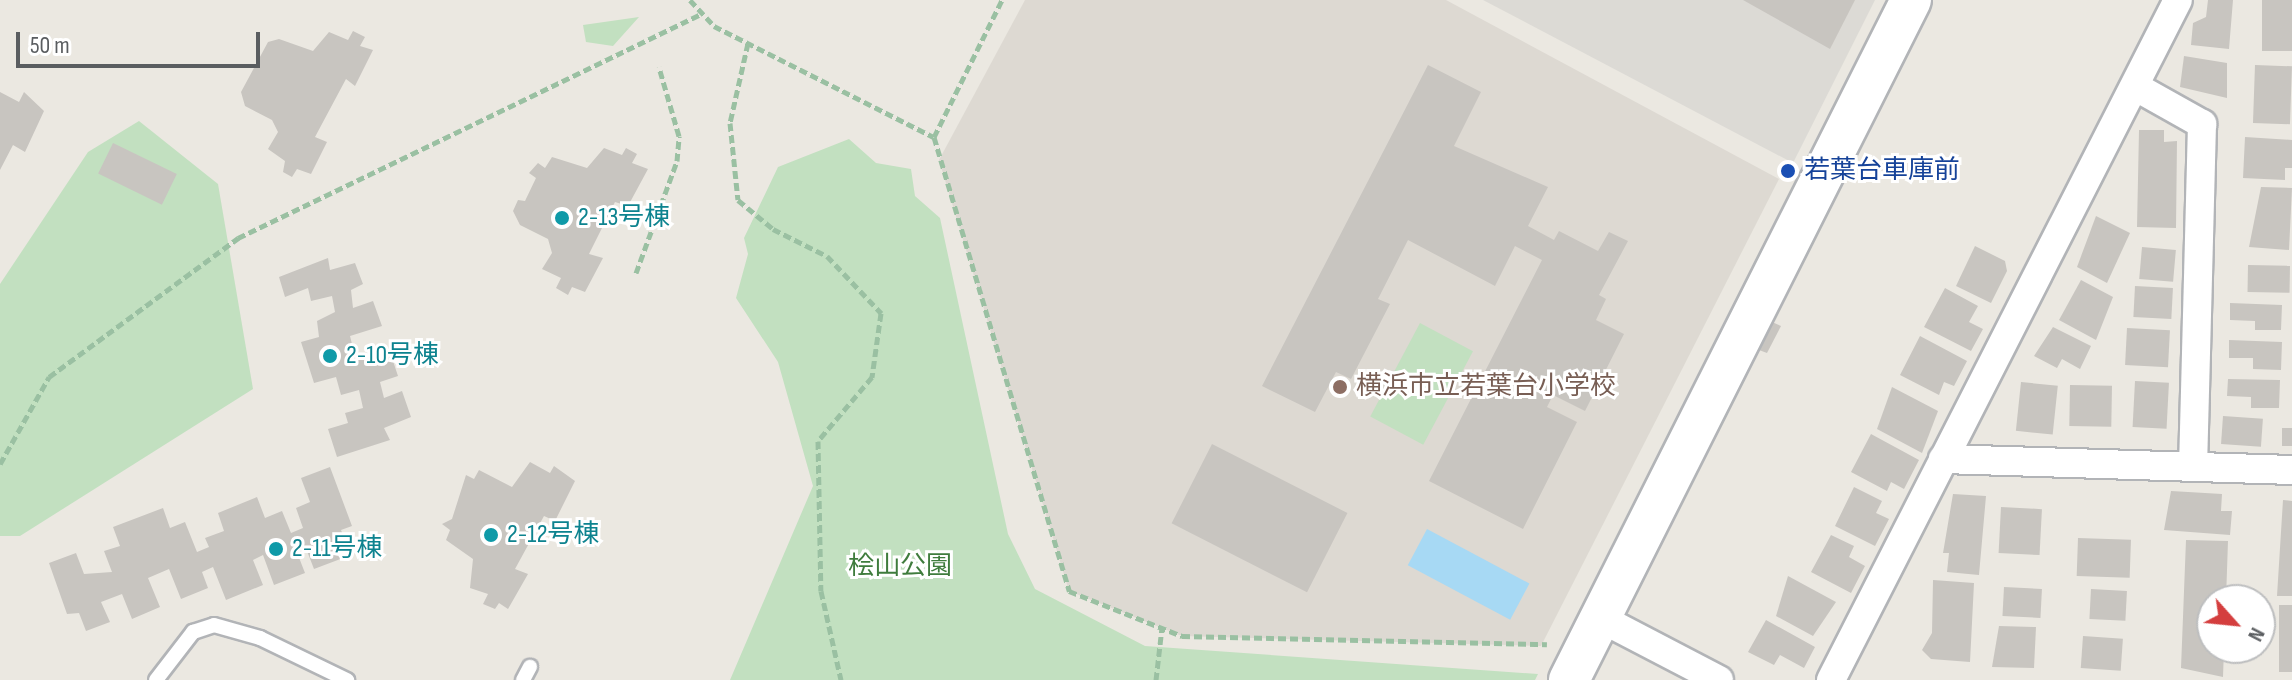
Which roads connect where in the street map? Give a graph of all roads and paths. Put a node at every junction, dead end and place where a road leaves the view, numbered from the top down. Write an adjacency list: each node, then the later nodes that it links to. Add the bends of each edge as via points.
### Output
1 (690, 0): 5 (path)
2 (1002, 0): 9 (path)
3 (1911, 0): 15 (street)
4 (2178, 0): 8 (street)
5 (699, 15): 6 (path); 12 (path, via 238,238 49,377)
6 (748, 43): 9 (path); 20 (path, via 730,123 738,200 773,229 827,256 881,313 872,377 818,441 821,591)
7 (659, 67): 10 (path, via 679,136 677,161)
8 (2136, 87): 11 (street); 13 (street, via 2202,124)
9 (934, 137): 16 (path, via 1069,591)
10 (636, 273)
11 (1943, 459): 13 (street); 24 (street)
12 (0, 464)
13 (2193, 467): 14 (street)
14 (2292, 470)
15 (1600, 618): 22 (street); 23 (street)
16 (1162, 627): 17 (path, via 1182,636); 21 (path)
17 (1550, 644)
18 (156, 680): 19 (lane, via 193,632 214,625 260,638)
19 (347, 680)
20 (841, 680)
21 (1156, 680)
22 (1569, 680)
23 (1719, 680)
24 (1831, 680)

